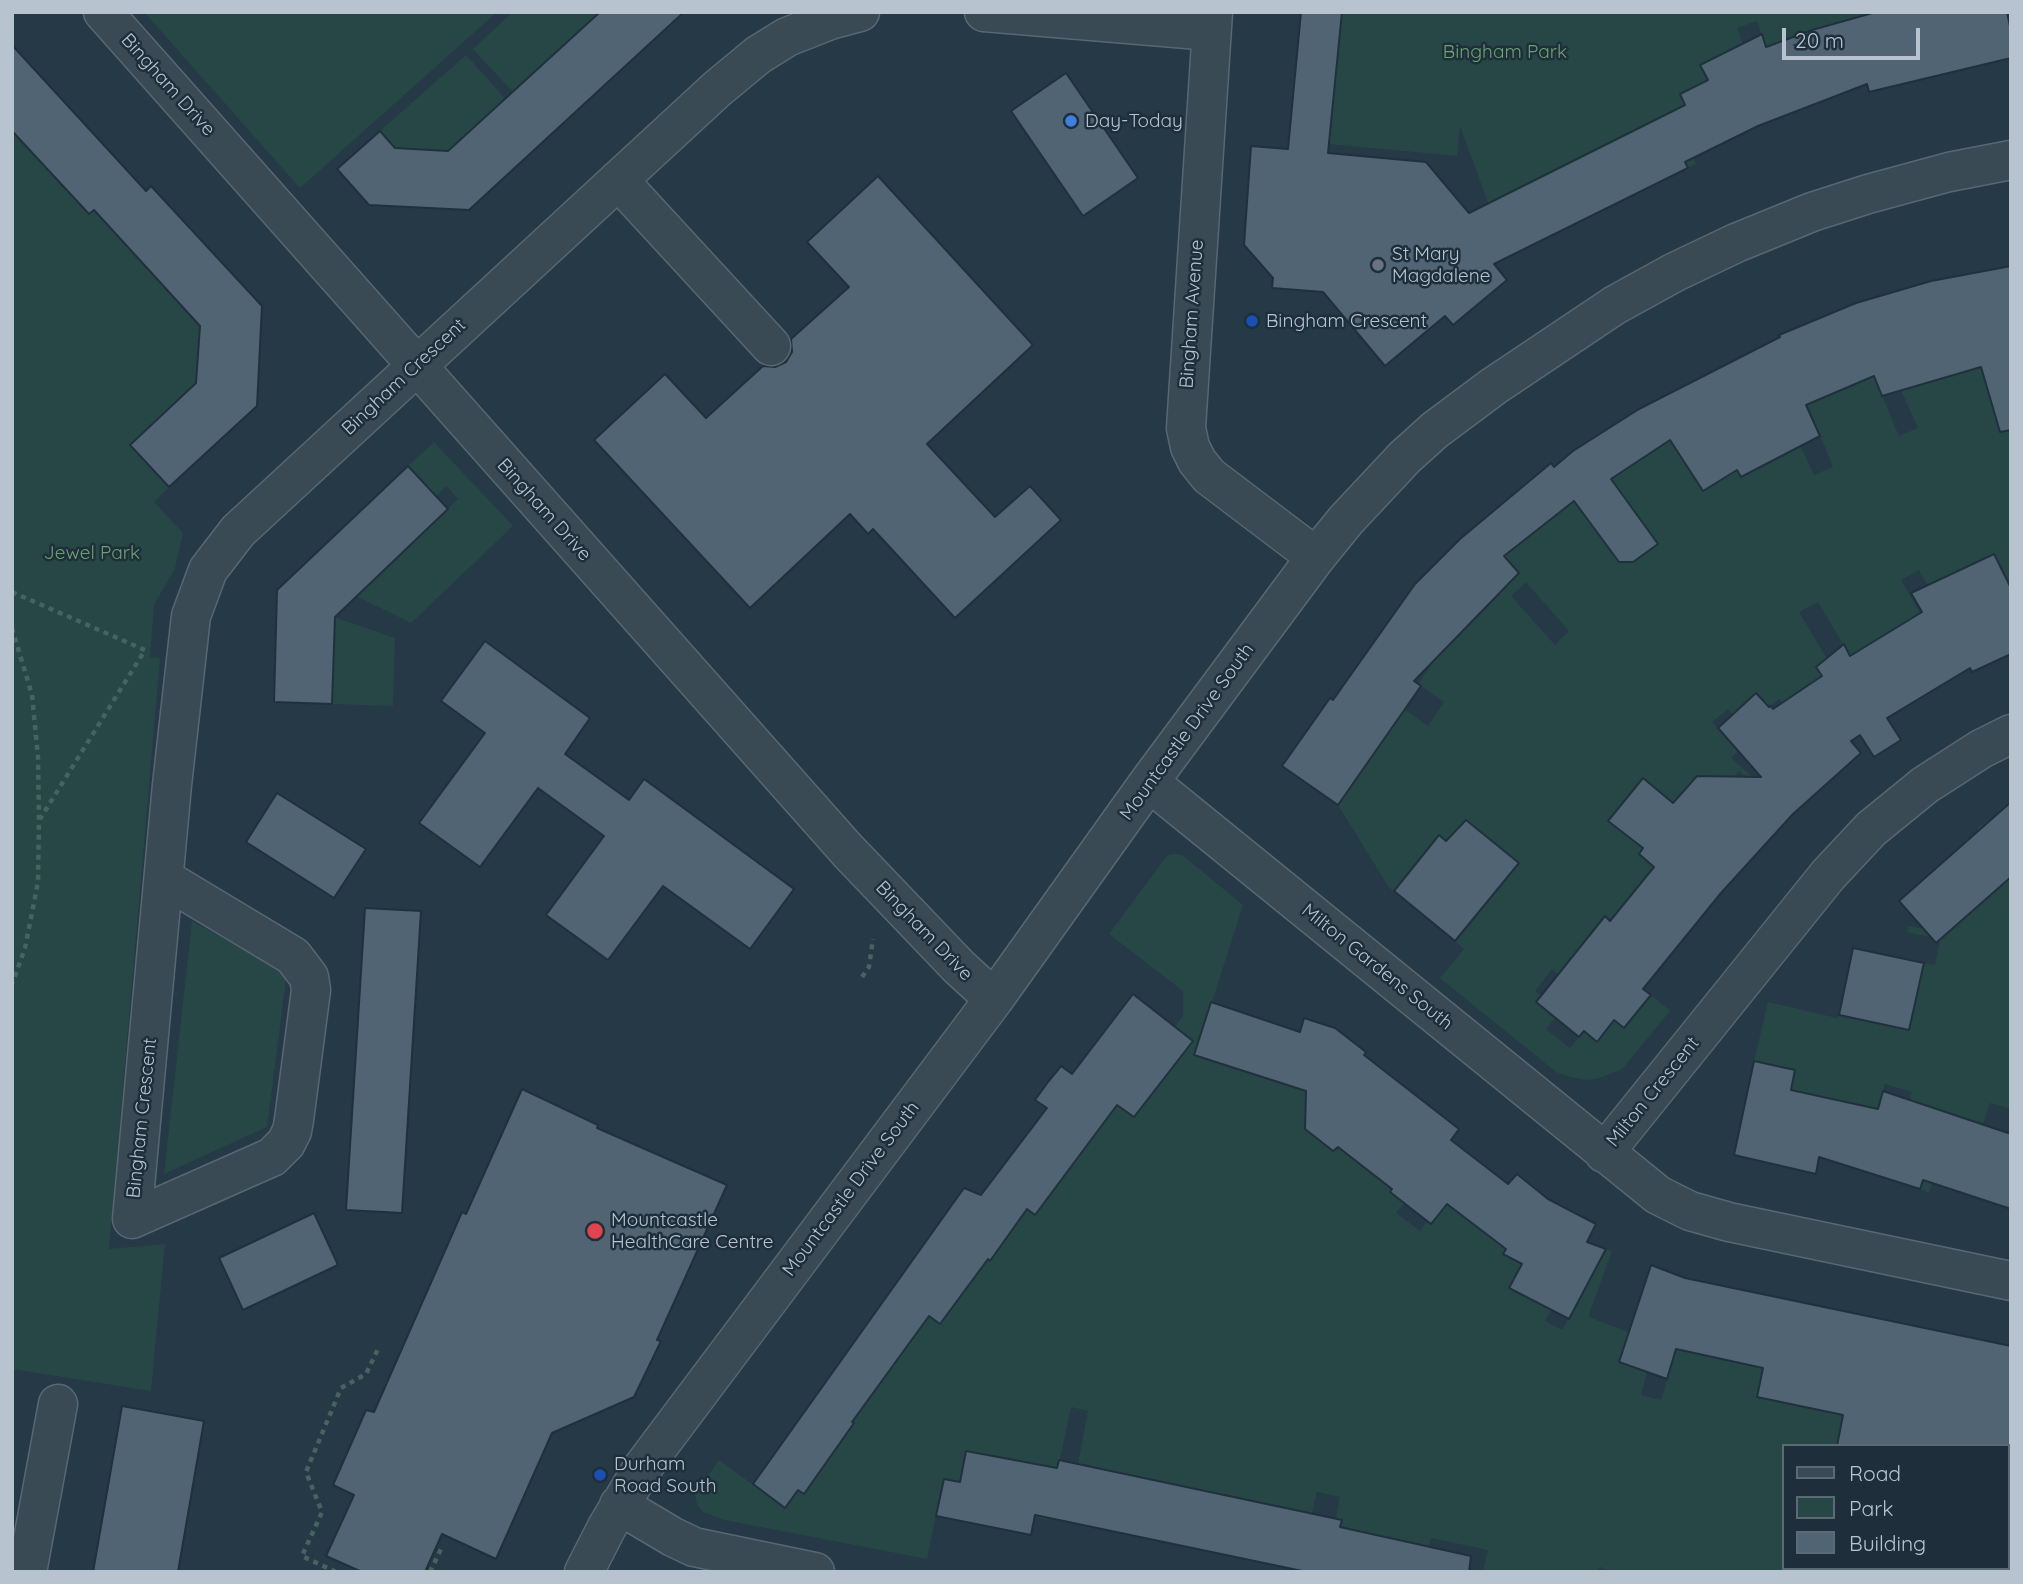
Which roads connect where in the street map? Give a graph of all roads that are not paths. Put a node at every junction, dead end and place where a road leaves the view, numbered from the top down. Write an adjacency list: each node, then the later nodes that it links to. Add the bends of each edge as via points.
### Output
1 (103, 12): 9 (street, Bingham Drive)
2 (860, 12): 5 (street, Bingham Crescent)
3 (984, 12): 4 (street)
4 (1212, 21): 10 (street, Bingham Avenue, via 1186,428 1190,447 1209,476)
5 (783, 25): 7 (street, Bingham Crescent, via 758,55)
6 (2011, 160): 10 (street, Mountcastle Drive South, via 1937,175 1812,212 1736,243 1615,304 1435,430 1376,486)
7 (618, 180): 8 (street); 9 (street, Bingham Crescent)
8 (771, 346)
9 (416, 365): 13 (street, Bingham Crescent, via 238,531 208,570 191,616); 14 (street, Bingham Drive, via 856,860)
10 (1317, 557): 12 (street, Mountcastle Drive South)
11 (2011, 734): 15 (street, Milton Crescent, via 1925,785 1871,829 1828,875)
12 (1149, 782): 14 (street, Mountcastle Drive South); 15 (street, Milton Gardens South)
13 (165, 879): 13 (street, Bingham Crescent, via 293,956 309,977 311,990 292,1131 280,1151 132,1219)
14 (994, 999): 18 (street, Mountcastle Drive South)
15 (1604, 1153): 16 (street, Milton Crescent, via 1658,1195 1690,1211)
16 (2011, 1281)
17 (58, 1404): 19 (street, via 50,1528)
18 (619, 1505): 20 (street, Mountcastle Drive South); 21 (street, via 694,1547)
19 (27, 1572)
20 (584, 1572)
21 (815, 1572)

